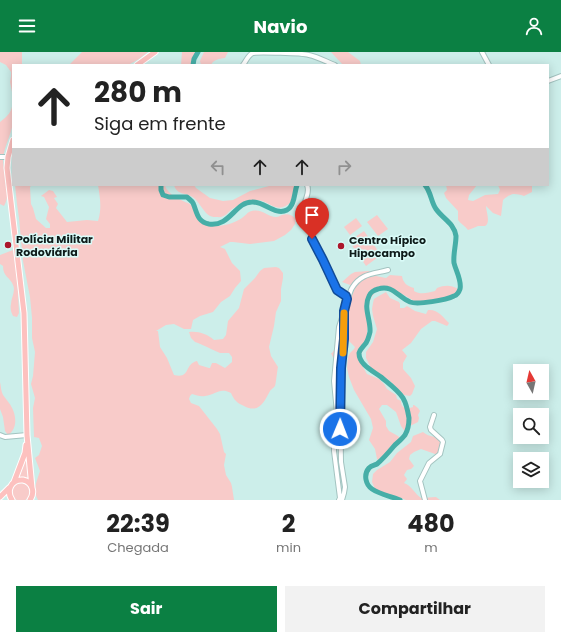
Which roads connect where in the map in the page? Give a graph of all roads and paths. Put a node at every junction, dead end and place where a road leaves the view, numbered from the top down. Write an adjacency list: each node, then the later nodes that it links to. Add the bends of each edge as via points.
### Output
1 (155, 52): 3 (main road)
2 (482, 52): 6 (street)
3 (138, 64)
4 (244, 64): 5 (street, via 254,53 265,52 300,53)
5 (332, 64)
6 (488, 64)
7 (561, 76): 8 (street)
8 (549, 81)
9 (12, 143): 11 (main road)
10 (0, 156): 11 (street)
11 (8, 157): 18 (main road, via 7,168 24,313)
12 (307, 186): 14 (street, via 305,204 312,226 313,242 337,290)
13 (388, 270): 14 (street, via 368,274 362,278 352,287 349,297)
14 (346, 298): 15 (street)
15 (344, 311): 23 (street, via 334,381 337,413 334,451); 23 (street, via 340,429 345,487)
16 (434, 415): 27 (street, via 431,430 443,442 442,451 429,462 420,481)
17 (0, 435): 18 (street)
18 (27, 438): 19 (main road, via 25,453); 21 (main road)
19 (14, 482): 20 (main road); 21 (main road, via 26,481)
20 (10, 488): 22 (main road); 24 (main road, via 9,495)
21 (33, 490): 25 (main road); 26 (street)
22 (0, 497)
23 (340, 499)
24 (12, 500)
25 (30, 500)
26 (34, 500)
27 (425, 500)

